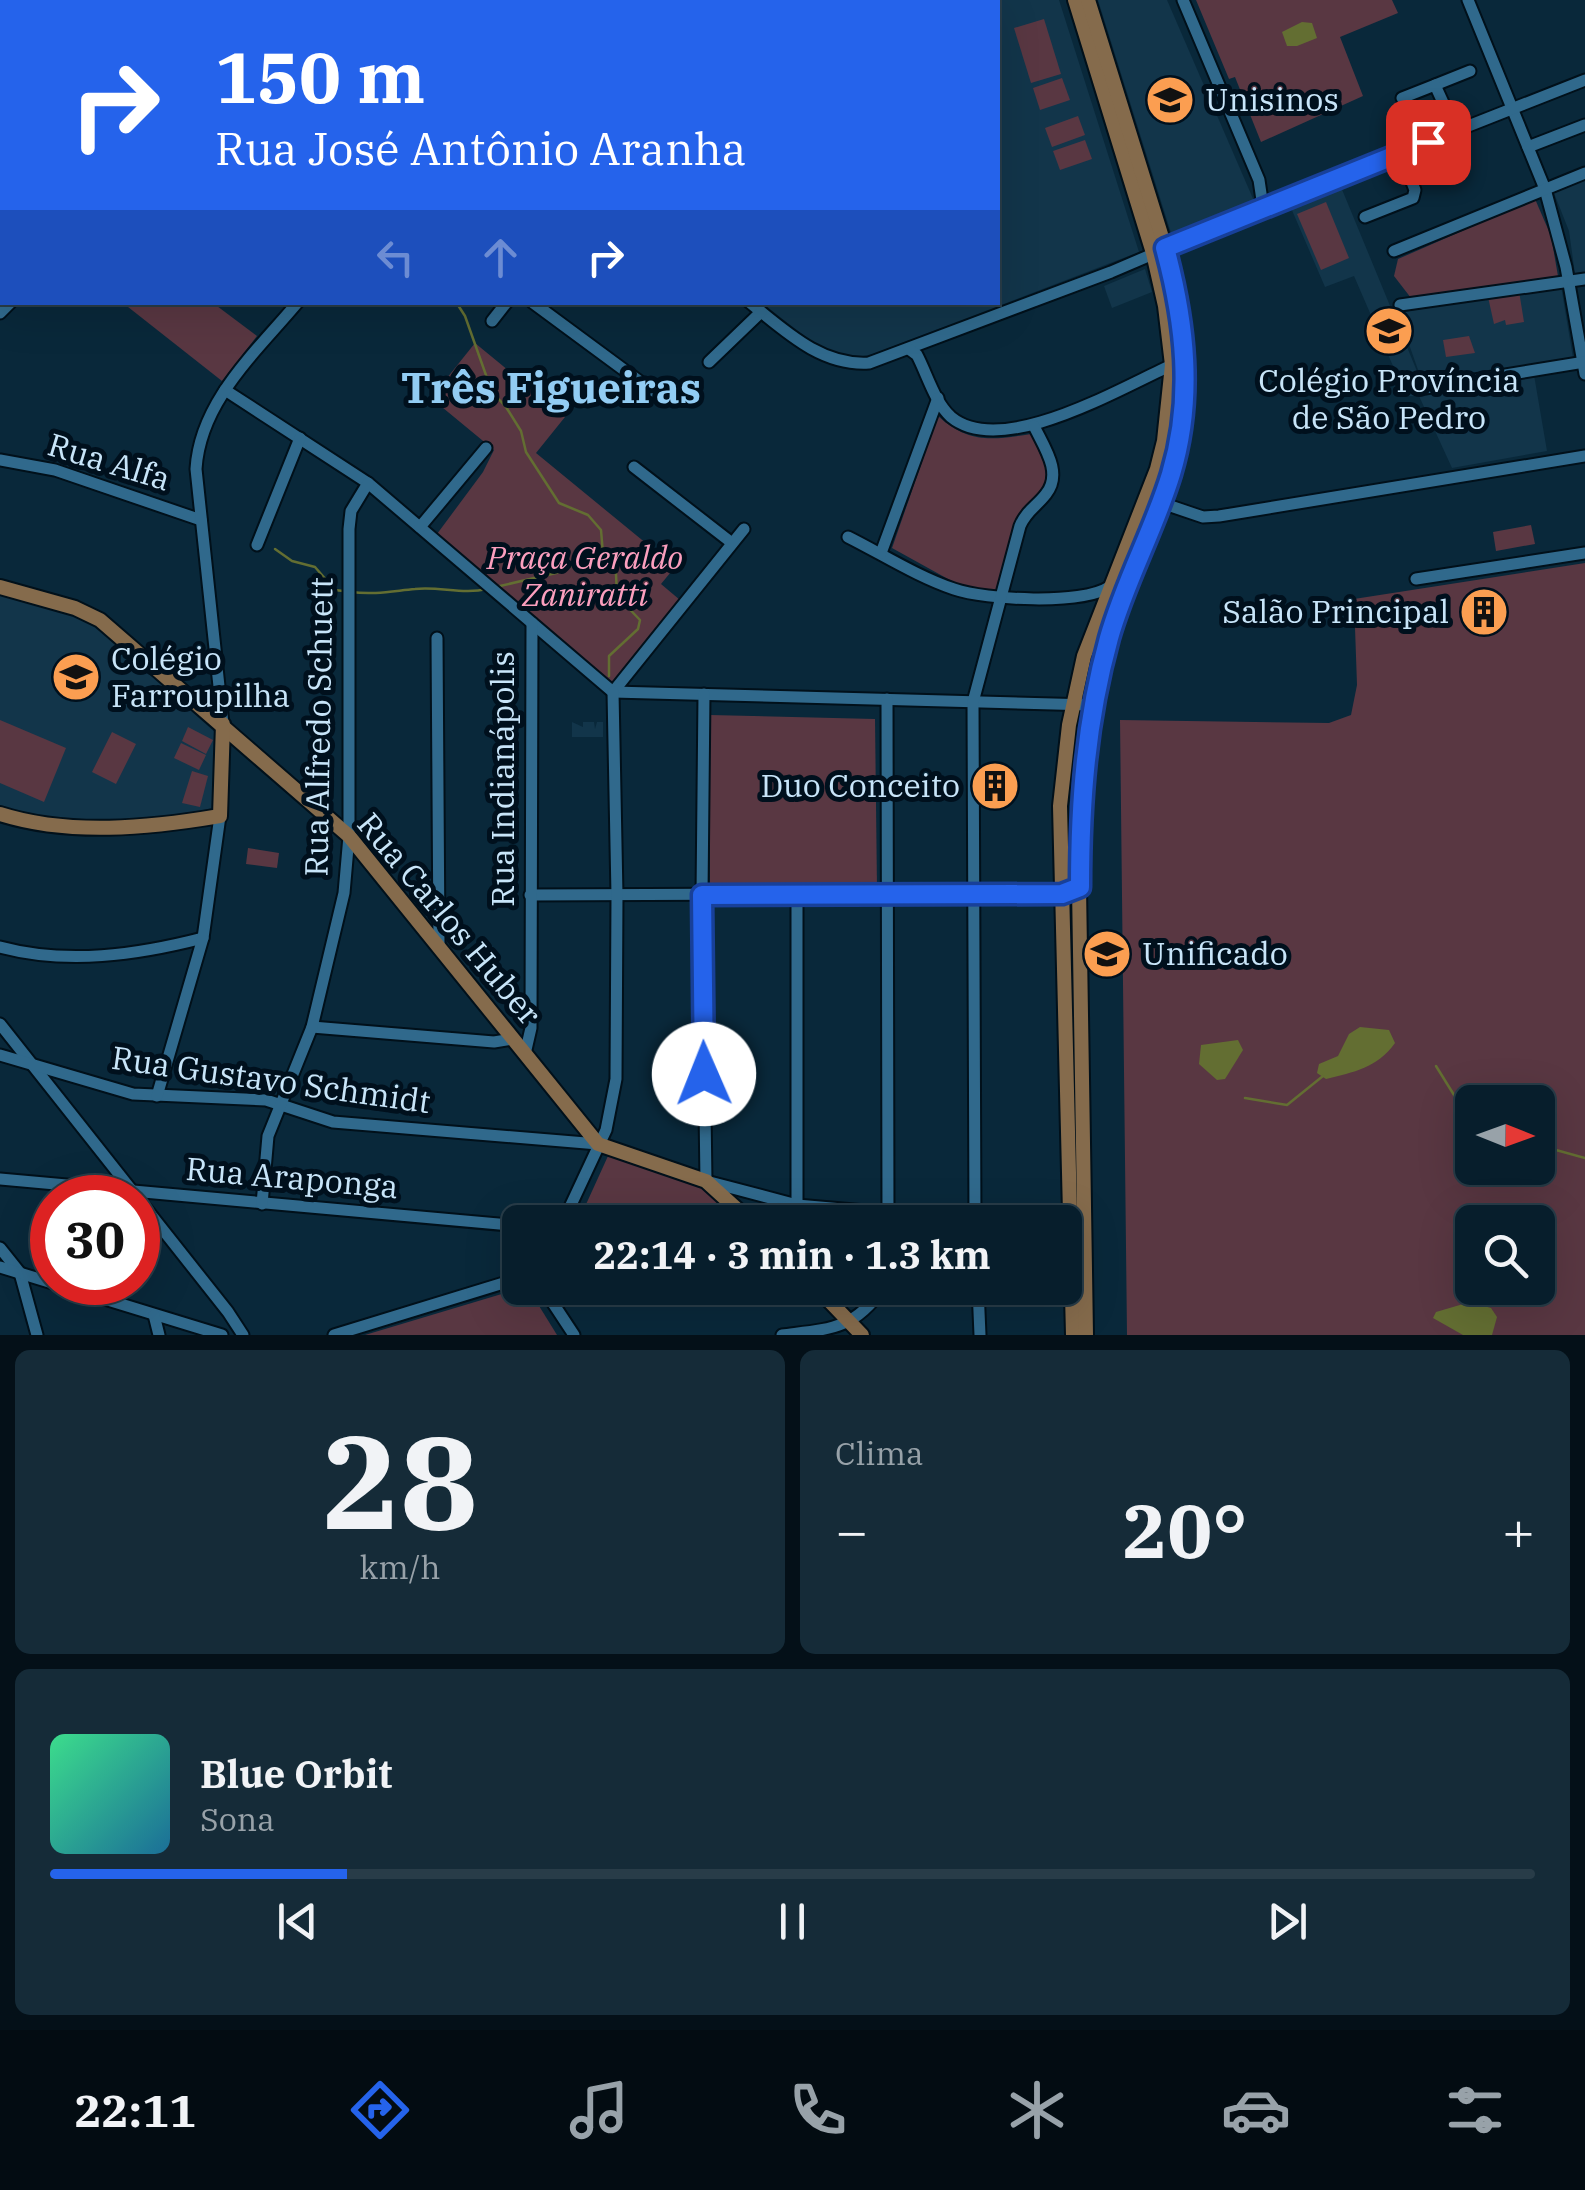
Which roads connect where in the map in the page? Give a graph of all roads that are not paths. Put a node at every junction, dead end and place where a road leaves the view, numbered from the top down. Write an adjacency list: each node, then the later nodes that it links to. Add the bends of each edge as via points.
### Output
1 (1075, 0): 18 (main road)
2 (1088, 0): 18 (main road)
3 (1468, 0): 9 (street)
4 (1182, 2): 16 (street, via 1253,164)
5 (1470, 71): 7 (street)
6 (1585, 80): 9 (street)
7 (1435, 85): 8 (street); 11 (street)
8 (1402, 98)
9 (1512, 109): 11 (street); 12 (street)
10 (1585, 125): 12 (street)
11 (1456, 131): 13 (street)
12 (1528, 148): 15 (street)
13 (1400, 153): 16 (street); 17 (street, via 1412,198)
14 (1585, 174): 15 (street)
15 (1545, 189): 19 (street); 21 (street)
16 (1263, 207): 18 (street)
17 (1366, 217)
18 (1159, 250): 29 (street); 32 (main road); 46 (main road, via 1179,301 1185,370 1180,442)
19 (1394, 251)
20 (1585, 279): 21 (street)
21 (1569, 282): 26 (street); 33 (street)
22 (296, 305): 36 (street)
23 (505, 305): 28 (street)
24 (536, 305): 38 (street)
25 (753, 305): 27 (street)
26 (1400, 306)
27 (761, 312): 30 (street, via 837,361 870,362); 31 (street)
28 (492, 321)
29 (922, 345): 30 (street); 34 (street)
30 (904, 351): 34 (street, via 917,355)
31 (710, 362)
32 (1172, 366): 39 (street); 46 (main road)
33 (1584, 366): 35 (street)
34 (928, 376): 37 (street)
35 (1426, 388)
36 (225, 390): 40 (street); 48 (street, via 199,441)
37 (938, 398): 39 (street, via 967,426 998,432); 55 (street)
38 (671, 399)
39 (1034, 426): 57 (street, via 1052,464 1052,480 1023,518)
40 (296, 444): 45 (street); 54 (street)
41 (486, 448): 49 (street)
42 (1585, 456): 46 (street, via 1219,516)
43 (0, 460): 47 (street, Rua Alfa, via 55,470)
44 (634, 467): 53 (street)
45 (368, 483): 49 (street); 76 (street, Rua Alfredo Schuett, via 348,528)
46 (1154, 500): 60 (main road); 72 (main road)
47 (185, 514): 48 (street, Rua Alfa); 51 (street)
48 (201, 520): 51 (street)
49 (420, 527): 65 (street)
50 (744, 529): 53 (street)
51 (203, 535): 73 (street)
52 (848, 537): 55 (street)
53 (732, 543): 67 (street)
54 (257, 544)
55 (881, 553): 61 (street, via 956,590)
56 (1585, 553): 58 (street)
57 (1008, 574): 61 (street); 62 (street)
58 (1416, 579)
59 (0, 586): 73 (main road, Rua Carlos Huber, via 100,620)
60 (1109, 587): 63 (street); 64 (main road)
61 (1002, 596): 62 (street); 70 (street)
62 (1022, 596): 63 (street)
63 (1076, 598): 64 (street)
64 (1098, 613): 71 (main road)
65 (532, 622): 67 (street); 81 (street, Rua Indianápolis)
66 (437, 638): 86 (street)
67 (612, 692): 68 (street); 82 (street)
68 (704, 694): 69 (street); 83 (street)
69 (887, 700): 70 (street); 78 (street)
70 (973, 702): 71 (street); 79 (street)
71 (1073, 704): 72 (street); 80 (main road, via 1060,806)
72 (1091, 705): 77 (main road, via 1080,795)
73 (223, 724): 75 (main road); 76 (main road, Rua Carlos Huber)
74 (0, 814): 75 (main road, via 82,826)
75 (220, 816): 85 (street)
76 (349, 836): 86 (main road, Rua Carlos Huber); 89 (street, Rua Alfredo Schuett, via 344,893)
77 (1080, 887): 80 (street); 113 (main road)
78 (886, 894): 79 (street); 84 (street); 106 (street)
79 (971, 894): 80 (street); 107 (street)
80 (1062, 894): 108 (main road)
81 (530, 895): 82 (street); 92 (street, Rua Indianápolis, via 531,1028)
82 (617, 895): 83 (street); 96 (street, via 616,1079)
83 (702, 895): 84 (street); 99 (street)
84 (798, 895): 105 (street)
85 (203, 938): 87 (street, via 96,956); 94 (street)
86 (439, 944): 90 (main road, Rua Carlos Huber)
87 (0, 947)
88 (0, 1024): 93 (street)
89 (312, 1027): 90 (street); 95 (street, Rua Alfredo Schuett)
90 (512, 1039): 92 (main road, Rua Carlos Huber)
91 (0, 1054): 93 (street, Rua Gustavo Schmidt)
92 (524, 1054): 96 (main road, Rua Carlos Huber)
93 (32, 1064): 94 (street, Rua Gustavo Schmidt); 97 (street)
94 (156, 1096): 95 (street, Rua Gustavo Schmidt)
95 (279, 1103): 96 (street, Rua Gustavo Schmidt, via 333,1122); 102 (street, Rua Alfredo Schuett, via 266,1148)
96 (598, 1144): 99 (main road); 103 (street)
97 (121, 1175)
98 (0, 1180): 100 (street, Rua Araponga)
99 (706, 1181): 104 (main road); 105 (street)
100 (30, 1182)
101 (160, 1193): 102 (street, Rua Araponga)
102 (262, 1204): 109 (street, Rua Araponga)
103 (571, 1205)
104 (732, 1205)
105 (796, 1205)
106 (888, 1205)
107 (975, 1205)
108 (1068, 1205)
109 (502, 1224)
110 (160, 1225): 122 (street)
111 (1082, 1246): 113 (main road)
112 (0, 1248): 115 (street)
113 (1086, 1251): 135 (main road)
114 (0, 1267): 115 (street)
115 (20, 1274): 123 (street); 126 (street)
116 (502, 1284): 129 (street)
117 (554, 1305): 130 (street)
118 (834, 1305): 124 (main road)
119 (866, 1305): 124 (street)
120 (979, 1305): 133 (street)
121 (1072, 1305): 134 (main road)
122 (228, 1312): 125 (street); 128 (street)
123 (154, 1316): 125 (street); 127 (street)
124 (850, 1322): 131 (street); 132 (main road)
125 (218, 1334)
126 (37, 1335)
127 (160, 1335)
128 (243, 1335)
129 (334, 1335)
130 (574, 1335)
131 (782, 1335)
132 (862, 1335)
133 (980, 1335)
134 (1073, 1335)
135 (1086, 1335)

